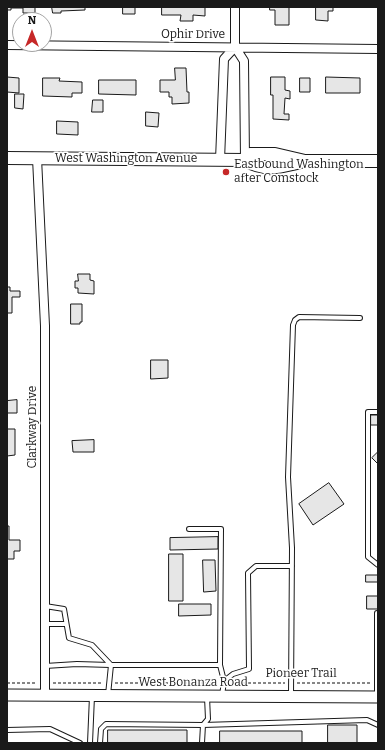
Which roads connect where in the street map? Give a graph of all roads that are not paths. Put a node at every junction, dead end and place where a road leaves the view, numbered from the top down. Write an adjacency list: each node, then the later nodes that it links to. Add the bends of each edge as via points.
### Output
1 (235, 7): 3 (street)
2 (7, 45): 3 (street, Ophir Drive)
3 (235, 47): 4 (street, Ophir Drive); 7 (street, via 224,59); 8 (street, via 244,61)
4 (378, 49)
5 (7, 158): 6 (main road, West Washington Avenue)
6 (37, 158): 7 (main road, West Washington Avenue); 15 (street, Clarkway Drive, via 45,326)
7 (220, 160): 8 (main road, West Washington Avenue)
8 (245, 160): 9 (main road, West Washington Avenue, via 257,167 277,168 305,161)
9 (378, 161)
10 (360, 318): 14 (lane, via 299,318 293,325 288,477)
11 (378, 412): 13 (lane, via 368,412 368,557)
12 (189, 529): 20 (lane, via 221,529)
13 (378, 565)
14 (292, 566): 22 (lane, via 256,566 248,573 249,669 233,674); 30 (lane)
15 (45, 606): 17 (street, Clarkway Drive); 18 (lane, via 64,609)
16 (377, 613): 23 (lane)
17 (45, 624): 18 (lane); 21 (street, Clarkway Drive)
18 (65, 624): 19 (lane, via 68,638 92,645)
19 (111, 665): 20 (lane); 21 (lane); 27 (lane)
20 (220, 665): 22 (lane)
21 (45, 666): 25 (street, Clarkway Drive)
22 (224, 682): 29 (lane)
23 (377, 684): 31 (lane)
24 (7, 695): 25 (main road, West Bonanza Road)
25 (45, 695): 26 (main road, West Bonanza Road)
26 (92, 696): 27 (main road, West Bonanza Road); 36 (lane)
27 (108, 696): 28 (main road, West Bonanza Road)
28 (207, 696): 29 (main road, West Bonanza Road); 32 (lane, via 208,719)
29 (222, 696): 30 (main road, West Bonanza Road)
30 (291, 697): 31 (main road, West Bonanza Road)
31 (378, 697)
32 (203, 725): 33 (lane, via 367,720); 37 (lane, via 106,724 101,729); 38 (lane)
33 (378, 725)
34 (7, 730): 35 (lane, via 50,729)
35 (80, 743)
36 (90, 743)
37 (100, 743)
38 (202, 743)

